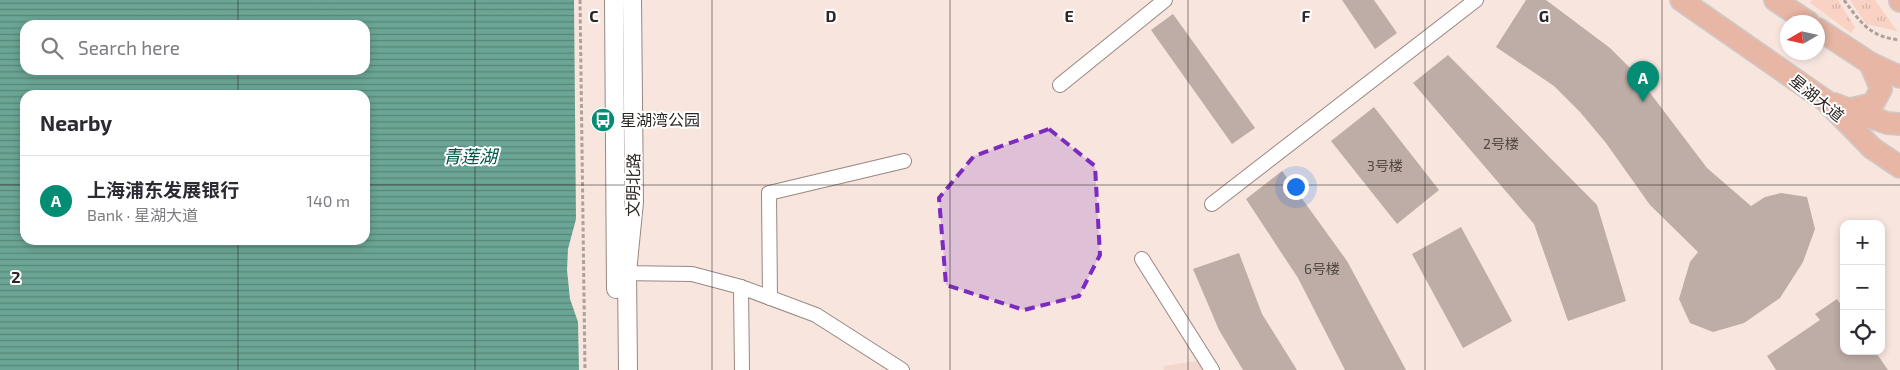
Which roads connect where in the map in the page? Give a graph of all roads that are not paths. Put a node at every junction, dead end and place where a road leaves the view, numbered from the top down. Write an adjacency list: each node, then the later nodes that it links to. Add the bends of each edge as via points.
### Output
1 (614, 0): 19 (street, 文明北路)
2 (632, 0): 19 (street, 文明北路, via 634,202)
3 (1165, 0): 11 (street)
4 (1476, 0): 17 (street)
5 (1681, 0): 12 (main road, 星湖大道)
6 (1775, 0): 7 (main road)
7 (1798, 15)
8 (1825, 34): 9 (main road)
9 (1870, 63): 10 (main road); 13 (main road, via 1881,89 1873,104)
10 (1900, 77)
11 (1060, 85)
12 (1826, 101): 13 (main road); 16 (main road, 星湖大道, via 1872,148)
13 (1846, 110): 14 (main road)
14 (1900, 124)
15 (904, 162): 21 (street, via 769,193)
16 (1900, 167)
17 (1212, 204)
18 (1142, 259): 26 (street)
19 (622, 273): 20 (street, via 692,274); 22 (street, 文明北路); 23 (street, 文明北路)
20 (741, 287): 21 (street); 24 (street)
21 (770, 298): 25 (street, via 816,315)
22 (617, 370)
23 (628, 370)
24 (742, 370)
25 (902, 370)
26 (1212, 370)

